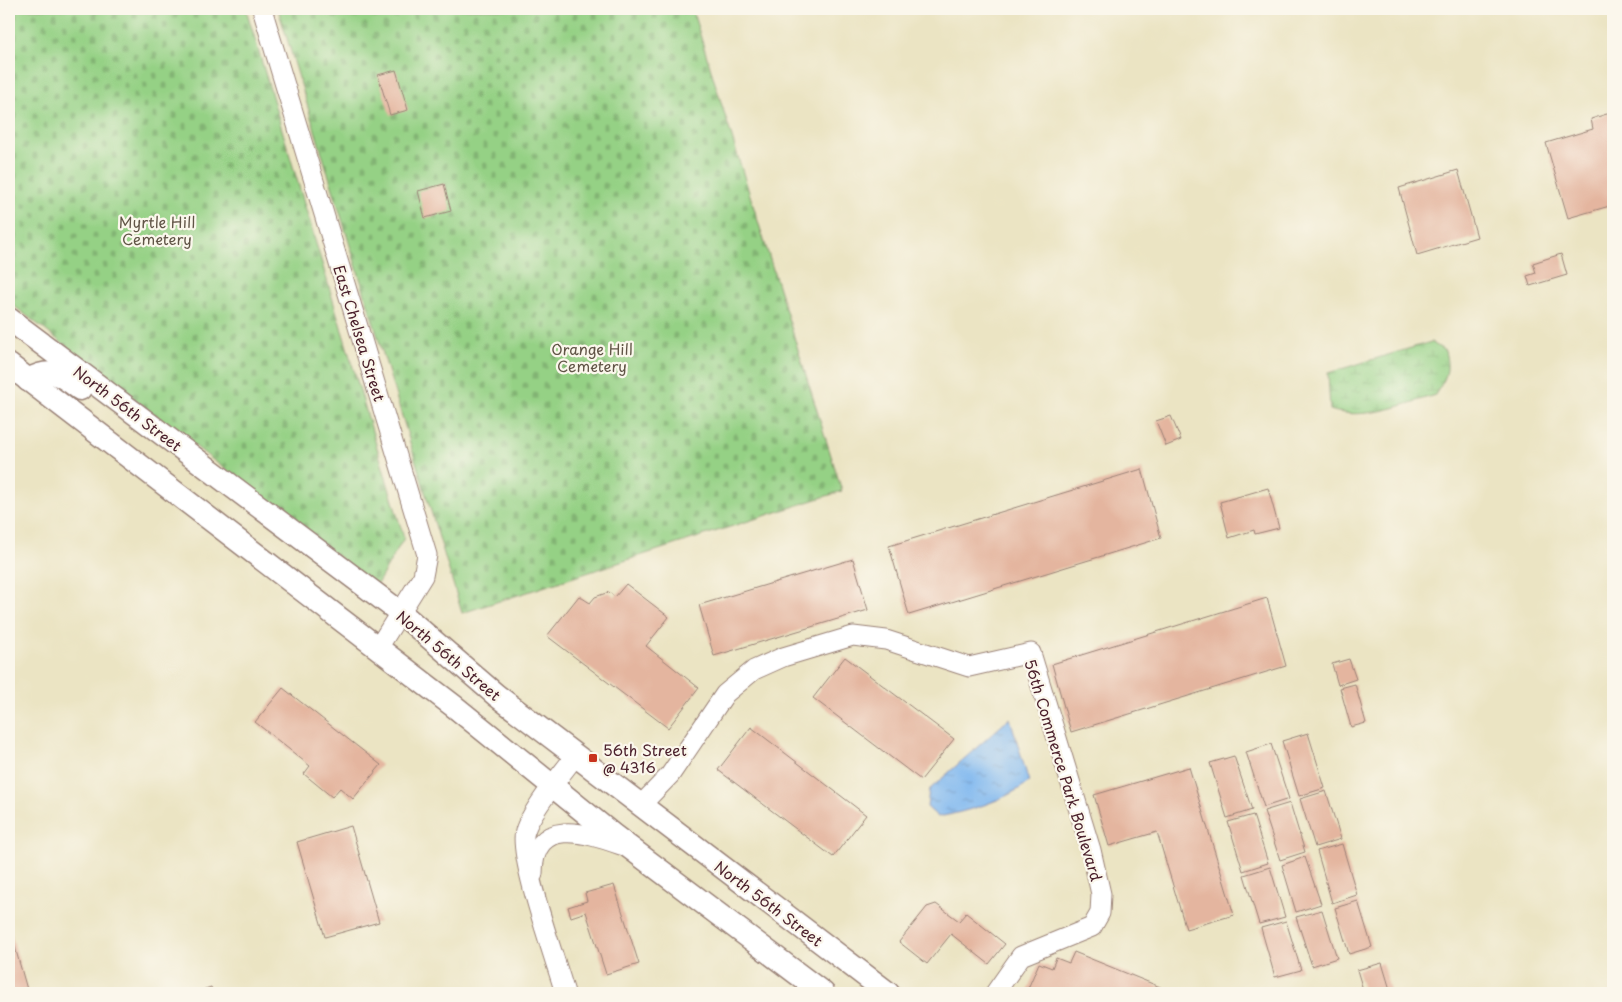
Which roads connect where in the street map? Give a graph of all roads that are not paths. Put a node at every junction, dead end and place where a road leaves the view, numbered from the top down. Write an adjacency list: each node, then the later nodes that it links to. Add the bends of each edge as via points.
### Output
1 (262, 9): 6 (street, East Chelsea Street, via 427,556 423,576)
2 (9, 319): 5 (main road, North 56th Street)
3 (9, 365): 4 (main road)
4 (28, 380): 5 (main road, via 39,374 61,375 179,465 200,472); 7 (main road)
5 (211, 471): 6 (main road, North 56th Street)
6 (401, 613): 7 (street, East Chelsea Street); 8 (main road, North 56th Street, via 496,695)
7 (378, 648): 9 (main road)
8 (576, 755): 9 (street); 10 (main road, North 56th Street)
9 (552, 786): 11 (main road); 12 (street, via 525,829 523,838)
10 (641, 806): 15 (main road, North 56th Street); 16 (street, 56th Commerce Park Boulevard, via 670,776 725,694 754,670 783,657 853,636 886,640 968,668 1031,653 1091,850 1101,894 1100,913 1092,927 1021,956)
11 (631, 848): 12 (street, via 592,835 559,832 536,852); 14 (main road)
12 (533, 885): 13 (street)
13 (566, 993)
14 (824, 993)
15 (888, 993)
16 (995, 993)

